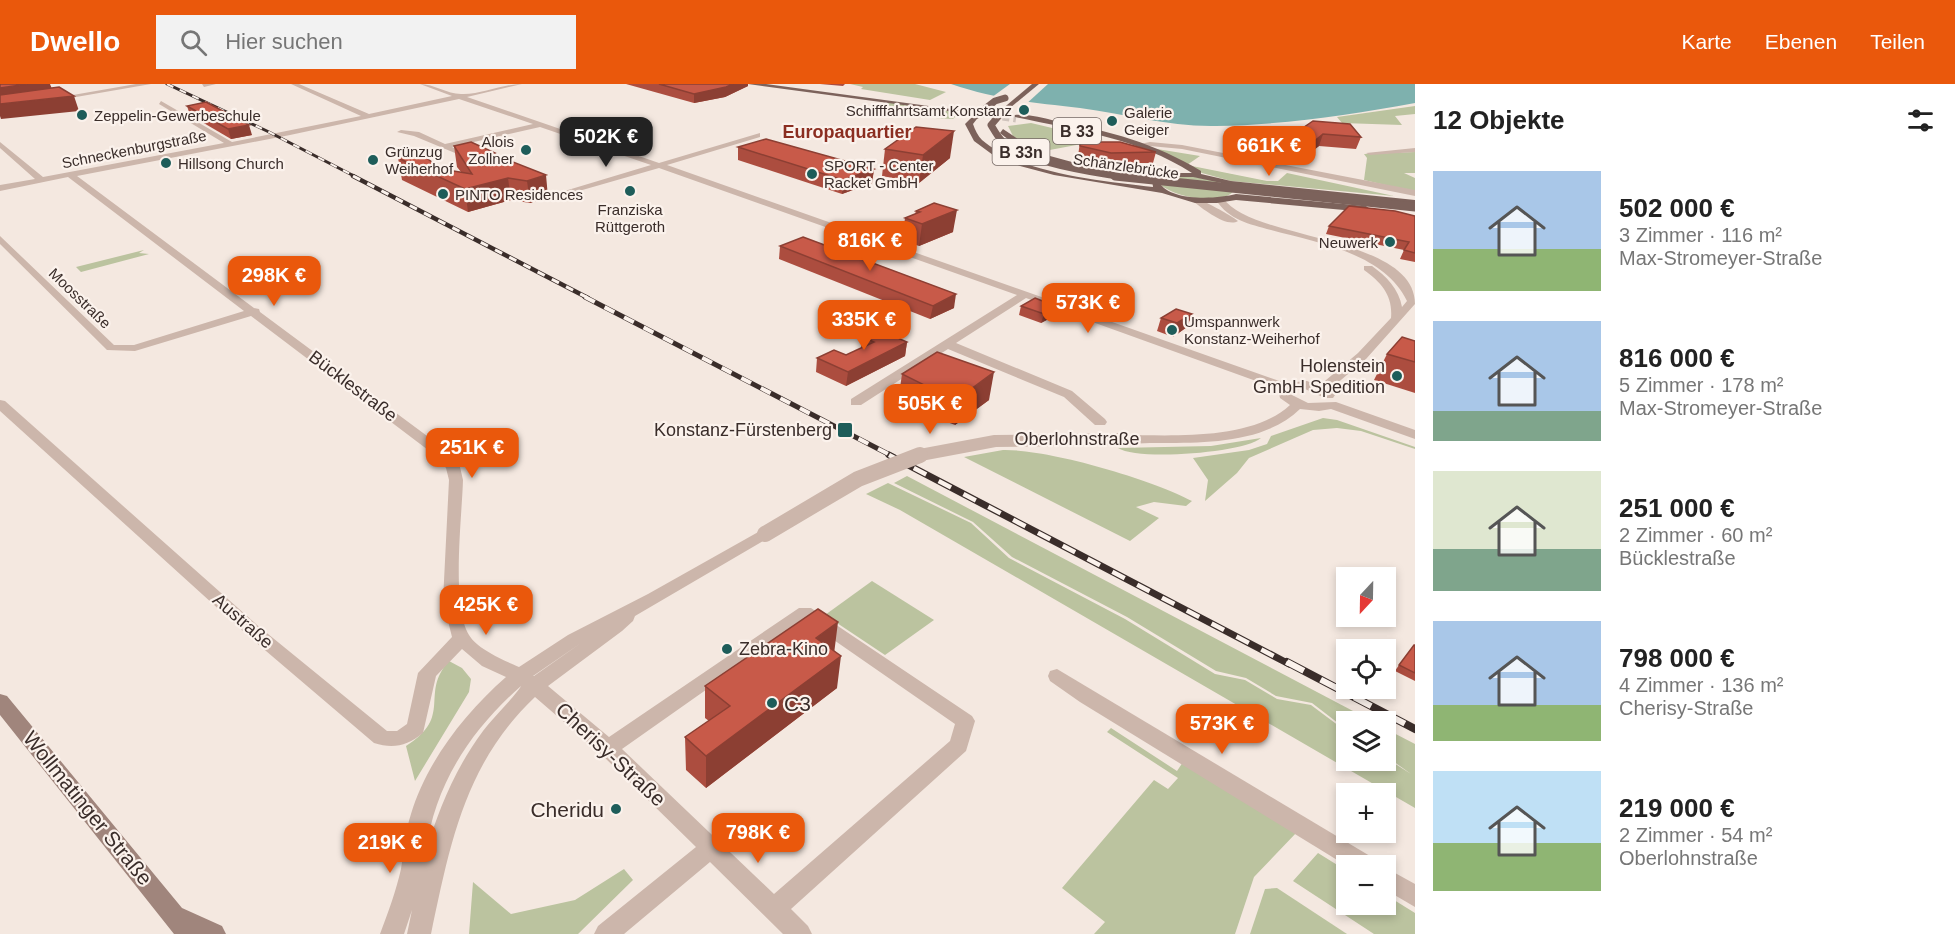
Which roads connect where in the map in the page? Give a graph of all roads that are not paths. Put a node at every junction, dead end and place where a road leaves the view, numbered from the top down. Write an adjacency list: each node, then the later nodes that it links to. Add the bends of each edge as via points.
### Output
1 (148, 84): 15 (street)
2 (213, 84): 10 (street)
3 (294, 84): 18 (street)
4 (423, 84): 13 (street)
5 (476, 84): 11 (street)
6 (519, 84): 11 (street, Schneckenburgstraße)
7 (751, 84): 8 (main road, via 971,110)
8 (772, 84)
9 (1036, 84): 17 (main road)
10 (204, 86)
11 (493, 89): 13 (street, Schneckenburgstraße)
12 (1013, 91): 14 (main road, Schänzlebrücke / B 33n)
13 (460, 96): 18 (street, Schneckenburgstraße); 19 (street)
14 (1005, 98): 39 (main road, B 33n, bridge, via 995,101 969,124 981,143 999,154 1053,172); 45 (main road, Schänzlebrücke / B 33n, bridge, via 980,122 983,134 1014,154 1060,169 1133,182)
15 (45, 100)
16 (161, 103): 23 (street)
17 (1003, 111): 31 (main road, B 33n, via 1006,115 1001,126 1006,135 1030,150 1066,162); 45 (main road, Schänzlebrücke / B 33n, bridge, via 991,125 999,139 1031,156 1070,168)
18 (368, 116): 23 (street, Schneckenburgstraße)
19 (542, 124): 24 (street); 30 (street)
20 (401, 132): 24 (street)
21 (757, 135): 30 (street)
22 (0, 144): 36 (street)
23 (231, 144): 32 (street, Schneckenburgstraße)
24 (445, 146): 27 (street)
25 (1132, 146): 25 (main road, B 33, via 1075,127 1019,118 1084,133); 29 (main road, B 33); 34 (main road, B 33, via 1174,160); 40 (street, via 1182,147)
26 (1415, 150): 28 (street)
27 (460, 153)
28 (1370, 153)
29 (1162, 163): 31 (main road, via 1162,169 1155,172); 33 (main road, B 33)
30 (657, 166): 41 (street); 51 (street)
31 (1129, 173): 35 (main road, B 33n)
32 (69, 174): 36 (street, Schneckenburgstraße); 52 (street, Bücklestraße)
33 (1176, 174): 34 (main road, B 33); 35 (main road, B 33)
34 (1200, 175): 37 (main road, B 33)
35 (1162, 176): 39 (main road, via 1155,183)
36 (41, 180): 38 (street, Schneckenburgstraße)
37 (1231, 183): 42 (main road, via 1240,192); 45 (main road, B 33)
38 (0, 188)
39 (1164, 191): 43 (main road)
40 (1415, 193)
41 (561, 195)
42 (1236, 197): 44 (main road); 46 (main road)
43 (1197, 200): 44 (main road); 48 (street, via 1228,219 1334,251)
44 (1220, 200): 49 (street, via 1241,218 1345,249)
45 (1415, 207)
46 (1415, 216)
47 (0, 239): 52 (street, Moosstraße, via 111,348 135,348)
48 (1380, 275): 49 (street); 53 (street, via 1394,295)
49 (1397, 276): 50 (street); 53 (street, via 1412,301)
50 (1414, 277)
51 (1024, 295): 54 (street); 55 (street)
52 (255, 311): 63 (street, Bücklestraße, via 441,453 453,467 456,495 451,601)
53 (1397, 318): 56 (street, via 1362,356)
54 (947, 344): 57 (street); 61 (street, via 1068,394)
55 (1284, 387): 56 (street, via 1300,384); 59 (street, via 1284,395)
56 (1321, 390): 60 (street, via 1330,396)
57 (856, 402)
58 (0, 404): 63 (street, Austraße, via 251,629 381,737 393,741 416,728 427,673)
59 (1298, 404): 60 (street); 65 (street, Oberlohnstraße, bridge, via 1282,418 1244,431 1188,438 1000,440 916,455 853,482 636,608 606,636)
60 (1331, 405): 62 (street)
61 (1100, 422)
62 (1415, 435)
63 (461, 639): 65 (street, via 488,661)
64 (1057, 676): 69 (street)
65 (526, 681): 67 (street, Cherisy-Straße); 75 (street, Oberlohnstraße, via 478,713 441,772 418,823 412,871); 76 (street, Oberlohnstraße, via 468,771 439,844)
66 (0, 701): 73 (main road, Wollmatinger Straße)
67 (608, 748): 68 (street, Cherisy-Straße); 72 (street, via 805,612 965,721 959,745)
68 (711, 848): 72 (street, Cherisy-Straße); 77 (street)
69 (1349, 855)
70 (1396, 884): 71 (street)
71 (1415, 896)
72 (775, 908): 78 (street, Cherisy-Straße)
73 (182, 925): 74 (main road, Wollmatinger Straße)
74 (214, 934)
75 (392, 934)
76 (419, 934)
77 (606, 934)
78 (800, 934)

